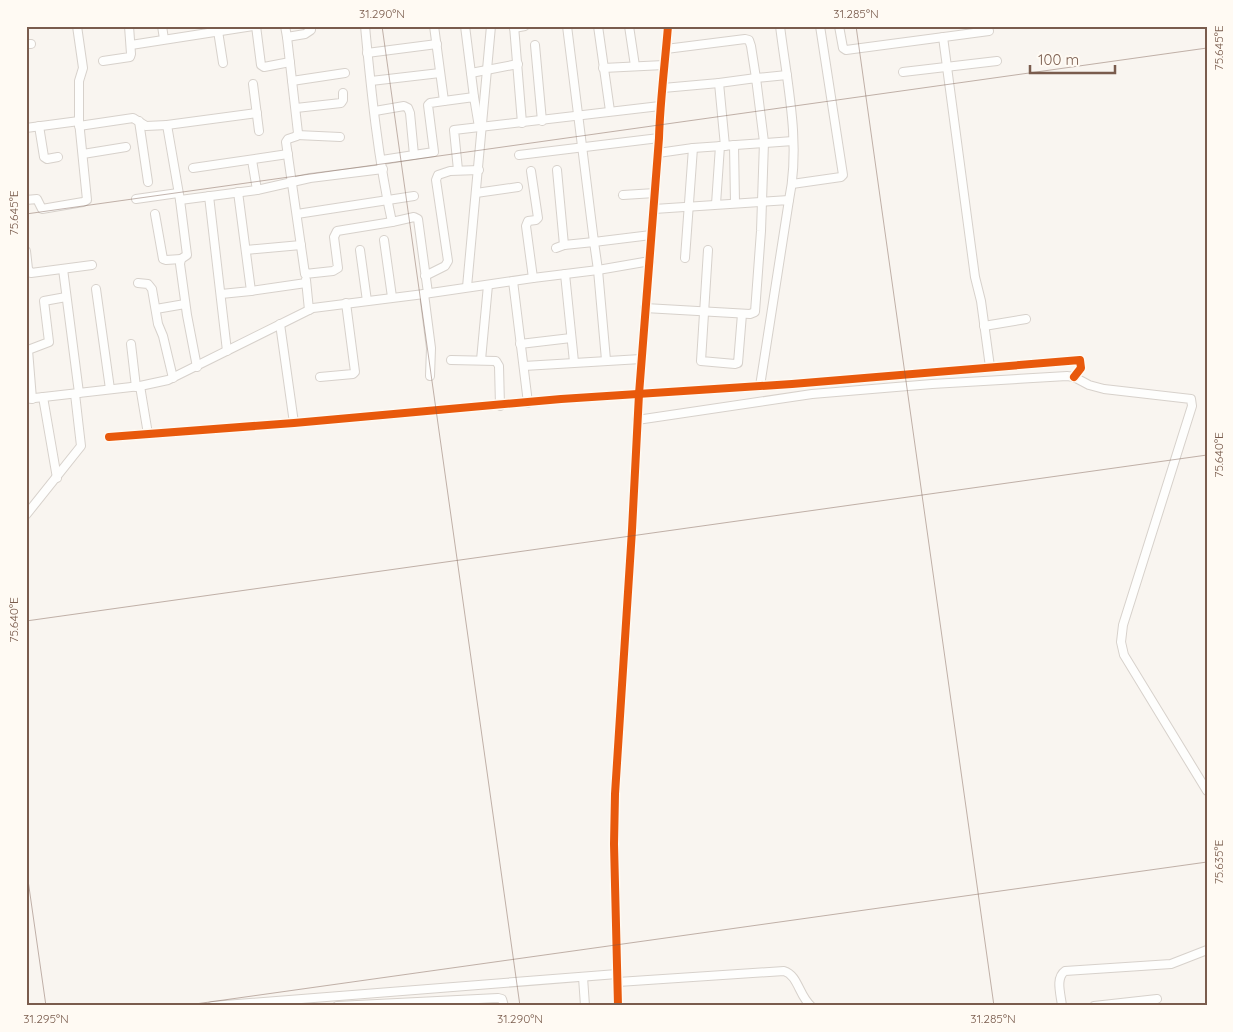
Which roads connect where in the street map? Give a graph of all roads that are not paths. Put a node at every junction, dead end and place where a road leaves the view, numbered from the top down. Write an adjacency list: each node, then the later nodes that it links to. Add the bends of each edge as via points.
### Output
1 (78, 26): 63 (street, via 83,68 79,81)
2 (129, 26): 27 (street)
3 (162, 26): 24 (street)
4 (255, 26): 21 (street); 32 (street, via 261,65)
5 (285, 26): 22 (street)
6 (311, 26): 22 (street, via 308,33)
7 (365, 26): 29 (street)
8 (434, 26): 25 (street)
9 (465, 26): 43 (street)
10 (490, 26): 39 (street)
11 (525, 26): 19 (street)
12 (567, 26): 59 (street)
13 (598, 26): 38 (street)
14 (629, 26): 36 (street)
15 (668, 26): 28 (street)
16 (780, 26): 44 (street)
17 (820, 26): 95 (street, via 843,175 835,179)
18 (839, 26): 23 (street, via 846,50)
19 (514, 27): 34 (street)
20 (988, 31): 23 (street)
21 (218, 32): 24 (street); 33 (street)
22 (287, 37): 32 (street)
23 (943, 37): 37 (street)
24 (164, 40): 27 (street)
25 (437, 44): 29 (street); 42 (street)
26 (535, 44): 61 (street)
27 (131, 45): 30 (street, via 130,57)
28 (666, 49): 35 (street); 45 (street, via 745,38 751,46)
29 (368, 53): 47 (street)
30 (103, 61)
31 (997, 61): 37 (street)
32 (290, 62): 46 (street)
33 (223, 63)
34 (518, 64): 39 (street); 62 (street)
35 (664, 65): 36 (street); 50 (street)
36 (635, 66): 38 (street)
37 (948, 67): 40 (street); 158 (street, via 974,273)
38 (603, 68): 57 (street)
39 (487, 71): 43 (street); 66 (street)
40 (903, 72)
41 (345, 73): 46 (street)
42 (440, 73): 47 (street); 53 (street)
43 (472, 73): 52 (street)
44 (786, 75): 45 (street); 72 (street)
45 (756, 78): 49 (street); 73 (street)
46 (292, 81): 55 (street)
47 (371, 81): 56 (street)
48 (253, 84): 58 (street)
49 (719, 84): 50 (street); 76 (street)
50 (663, 88): 54 (street)
51 (343, 92): 55 (street, via 341,102)
52 (474, 97): 53 (street); 66 (street)
53 (444, 101): 82 (street, via 428,105 434,152)
54 (660, 106): 57 (street); 71 (street)
55 (296, 108): 69 (street)
56 (375, 111): 82 (street, via 408,108); 86 (street)
57 (610, 111): 59 (street)
58 (257, 113): 64 (street); 68 (street)
59 (579, 115): 61 (street); 75 (street)
60 (139, 121): 63 (street, via 128,118); 64 (street, via 146,126); 93 (street)
61 (542, 121): 62 (street)
62 (522, 123): 66 (street)
63 (79, 124): 65 (street); 80 (street)
64 (167, 125): 102 (street)
65 (39, 126): 67 (street); 84 (street, via 44,158)
66 (481, 126): 89 (street, via 454,130); 90 (street)
67 (26, 128)
68 (259, 131)
69 (297, 135): 70 (street); 81 (street, via 287,140)
70 (340, 137)
71 (659, 138): 75 (street); 79 (street)
72 (793, 141): 73 (street); 95 (street)
73 (764, 142): 74 (street); 109 (street)
74 (734, 145): 76 (street); 110 (street)
75 (582, 146): 83 (street); 119 (street)
76 (723, 146): 78 (street); 111 (street)
77 (126, 147): 80 (street)
78 (694, 148): 79 (street); 112 (street)
79 (658, 153): 100 (street)
80 (83, 154): 107 (street, via 86,201 42,209 37,199)
81 (288, 154): 85 (street); 94 (street)
82 (414, 155): 86 (street)
83 (519, 155)
84 (58, 157)
85 (252, 160): 87 (street); 97 (street)
86 (382, 160): 88 (street)
87 (193, 168)
88 (383, 169): 94 (street); 106 (street)
89 (458, 170): 90 (street); 135 (street, via 440,173 436,178 448,261 445,266)
90 (479, 170): 99 (street)
91 (557, 170): 121 (street)
92 (531, 171): 136 (street, via 538,218 528,221 526,226)
93 (148, 182)
94 (293, 182): 97 (street); 115 (street)
95 (792, 184): 108 (street)
96 (518, 187): 99 (street)
97 (257, 190): 98 (street)
98 (238, 192): 103 (street); 123 (street)
99 (476, 193): 141 (street)
100 (655, 193): 101 (street); 113 (street)
101 (623, 195)
102 (179, 196): 103 (street); 105 (street); 128 (street, via 187,255)
103 (209, 196): 144 (street)
104 (414, 196): 106 (street)
105 (136, 199)
106 (387, 199): 115 (street); 116 (street)
107 (26, 200)
108 (789, 200): 109 (street); 175 (street)
109 (762, 201): 110 (street); 155 (street, via 755,312)
110 (735, 203): 111 (street)
111 (716, 204): 112 (street)
112 (688, 206): 113 (street); 127 (street)
113 (654, 209): 117 (street)
114 (155, 214): 128 (street, via 163,258)
115 (297, 214): 120 (street)
116 (392, 222): 133 (street, via 337,231 334,238 338,268); 135 (street, via 418,219)
117 (651, 235): 119 (street); 129 (street)
118 (384, 240): 147 (street)
119 (594, 242): 121 (street); 132 (street)
120 (301, 245): 123 (street); 133 (street)
121 (564, 245): 122 (street)
122 (556, 248)
123 (246, 250): 143 (street)
124 (360, 250): 148 (street)
125 (708, 250): 154 (street)
126 (26, 251): 131 (street, via 31,273)
127 (685, 258)
128 (181, 259): 150 (street)
129 (650, 261): 132 (street); 151 (street)
130 (92, 265): 131 (street)
131 (63, 269): 146 (street)
132 (598, 270): 134 (street); 166 (street)
133 (305, 274): 139 (street)
134 (565, 274): 136 (street); 159 (street)
135 (425, 276): 145 (street)
136 (534, 278): 137 (street)
137 (513, 281): 140 (street); 161 (street)
138 (138, 283): 152 (street, via 150,285)
139 (306, 283): 143 (street); 153 (street)
140 (488, 285): 141 (street); 165 (street)
141 (467, 287): 145 (street)
142 (96, 289): 177 (street)
143 (251, 291): 144 (street)
144 (221, 294): 162 (street)
145 (426, 294): 147 (street); 171 (street)
146 (66, 297): 178 (street); 181 (street, via 44,301 49,342 28,350)
147 (392, 298): 148 (street)
148 (367, 300): 149 (street)
149 (346, 303): 153 (street); 172 (street, via 355,372)
150 (185, 304): 152 (street); 169 (street)
151 (646, 308): 154 (street); 163 (street)
152 (156, 309): 174 (street)
153 (309, 310): 157 (street)
154 (704, 312): 155 (street); 155 (street, via 700,359 718,363 738,363)
155 (742, 314)
156 (1026, 319): 158 (street)
157 (280, 324): 162 (street); 185 (street)
158 (984, 326): 170 (street)
159 (571, 338): 161 (street); 167 (street)
160 (131, 344): 176 (street)
161 (520, 344): 168 (street)
162 (227, 351): 169 (street)
163 (641, 359): 166 (street); 179 (street)
164 (451, 360): 165 (street)
165 (482, 360): 183 (street, via 498,363)
166 (606, 360): 167 (street)
167 (574, 362): 168 (street)
168 (524, 366): 182 (street)
169 (197, 367): 174 (street)
170 (990, 367): 173 (street, via 1080,360 1081,368); 175 (street)
171 (430, 376)
172 (320, 377)
173 (1074, 377): 184 (street, via 812,394); 190 (street, via 1104,389 1192,401 1121,642 1124,655)
174 (173, 378): 176 (street)
175 (760, 386): 179 (street)
176 (138, 387): 177 (street); 186 (street)
177 (110, 389): 178 (street)
178 (77, 393): 180 (street); 188 (street, via 82,446)
179 (639, 394): 182 (street); 184 (street)
180 (43, 397): 181 (street); 188 (street)
181 (29, 399)
182 (528, 402): 183 (street)
183 (500, 406): 185 (street)
184 (637, 420): 193 (street, via 614,826)
185 (294, 423): 186 (street)
186 (148, 434): 187 (street)
187 (109, 437)
188 (57, 478): 189 (street)
189 (26, 515)
190 (1207, 791)
191 (1207, 950): 205 (street, via 1171,964 1062,973 1059,978)
192 (583, 977): 193 (street); 196 (street); 202 (street)
193 (618, 978): 203 (street); 204 (street, via 784,971 792,975)
194 (1157, 1000): 206 (street)
195 (468, 1002): 197 (street); 201 (street, via 500,998)
196 (291, 1003): 199 (street)
197 (399, 1004): 198 (street)
198 (363, 1005): 200 (street)
199 (212, 1006)
200 (337, 1006)
201 (504, 1006)
202 (585, 1006)
203 (618, 1006)
204 (811, 1006)
205 (1062, 1006)
206 (1094, 1006)

